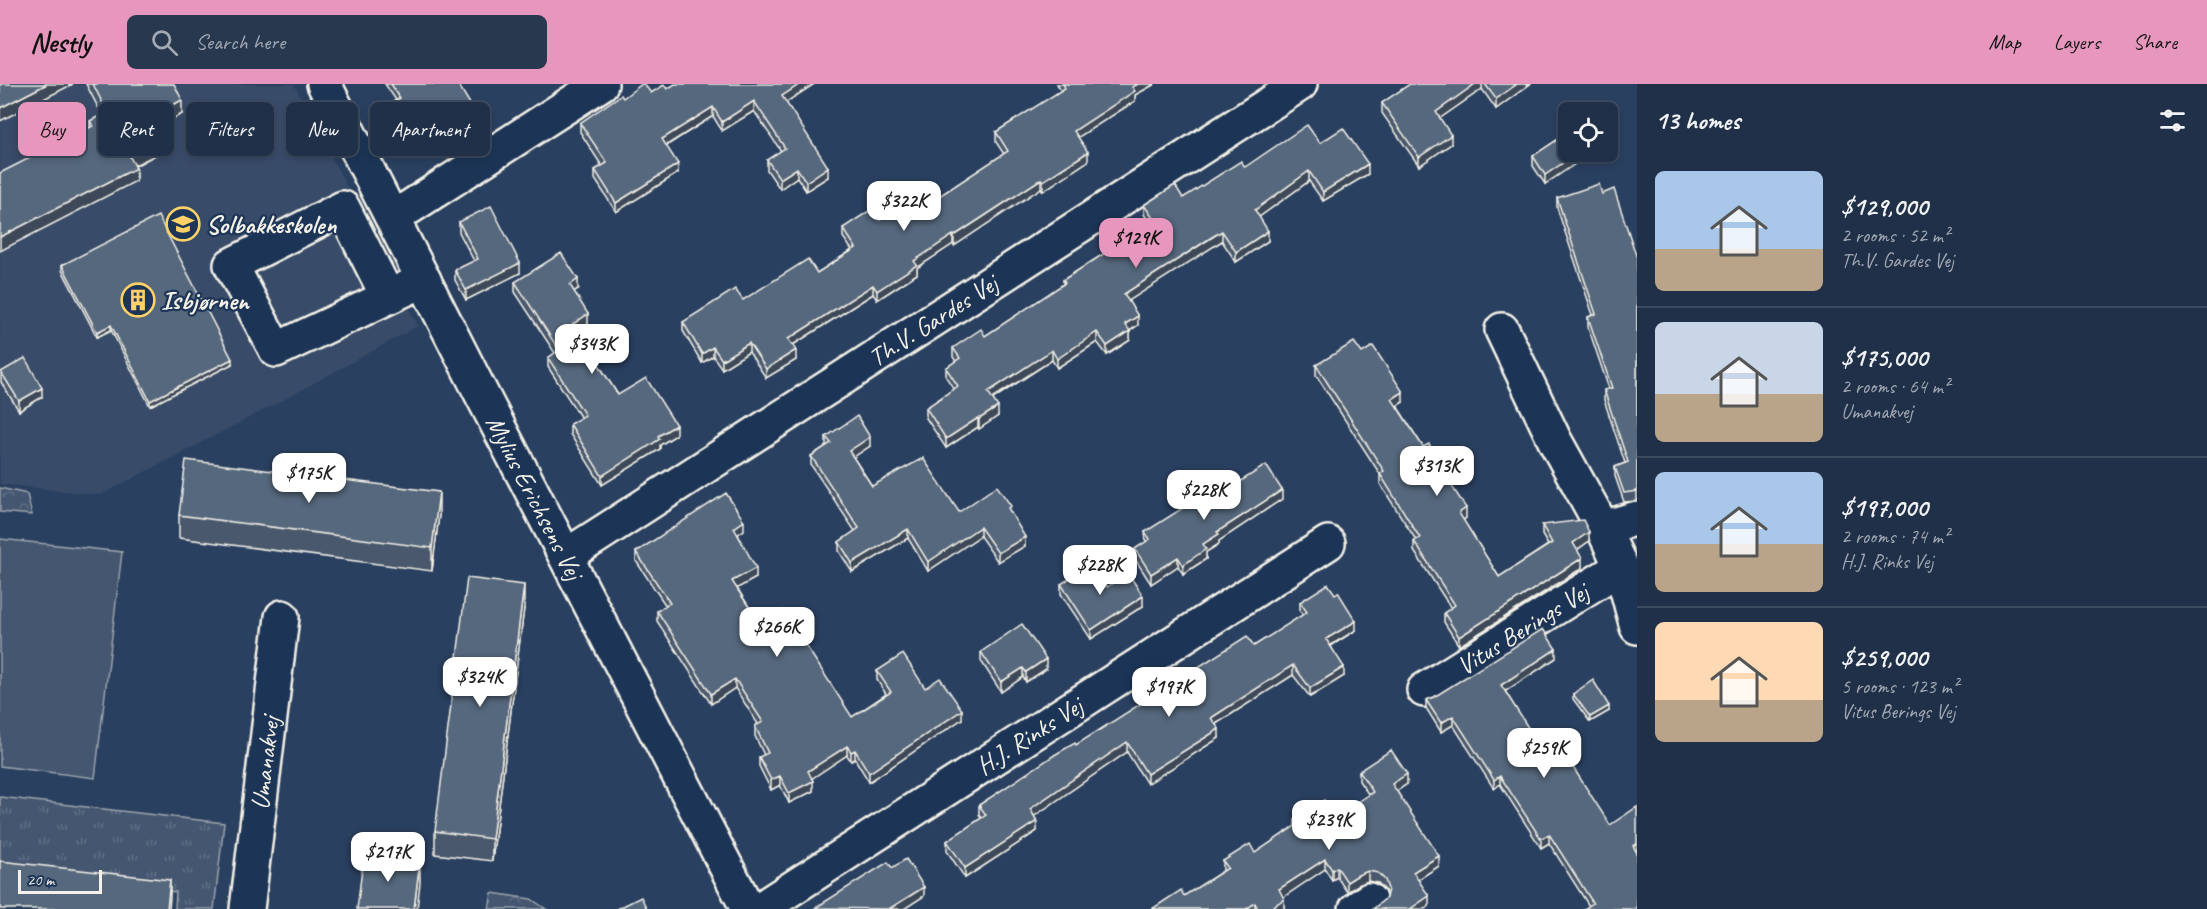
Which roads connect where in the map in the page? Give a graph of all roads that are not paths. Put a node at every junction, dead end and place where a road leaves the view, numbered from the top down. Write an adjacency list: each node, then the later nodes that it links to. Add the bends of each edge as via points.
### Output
1 (324, 84): 4 (street, Mylius Erichsens Vej)
2 (601, 84): 4 (street)
3 (1300, 84): 11 (street, Th.V. Gardes Vej)
4 (393, 218): 5 (street, Mylius Erichsens Vej)
5 (424, 280): 6 (street); 11 (street, Mylius Erichsens Vej)
6 (388, 297): 6 (street, via 276,350 231,265 343,208)
7 (1502, 330): 9 (street, Vitus Berings Vej, via 1555,441)
8 (1637, 518): 9 (street)
9 (1604, 528): 12 (street, Vitus Berings Vej)
10 (1328, 543): 18 (street, H.J. Rinks Vej)
11 (566, 556): 17 (street, Mylius Erichsens Vej)
12 (1621, 567): 14 (street, Vitus Berings Vej); 15 (street, Vitus Berings Vej)
13 (282, 617): 16 (street, Umanakvej)
14 (1637, 627)
15 (1424, 690)
16 (248, 909)
17 (748, 909)
18 (760, 909)

